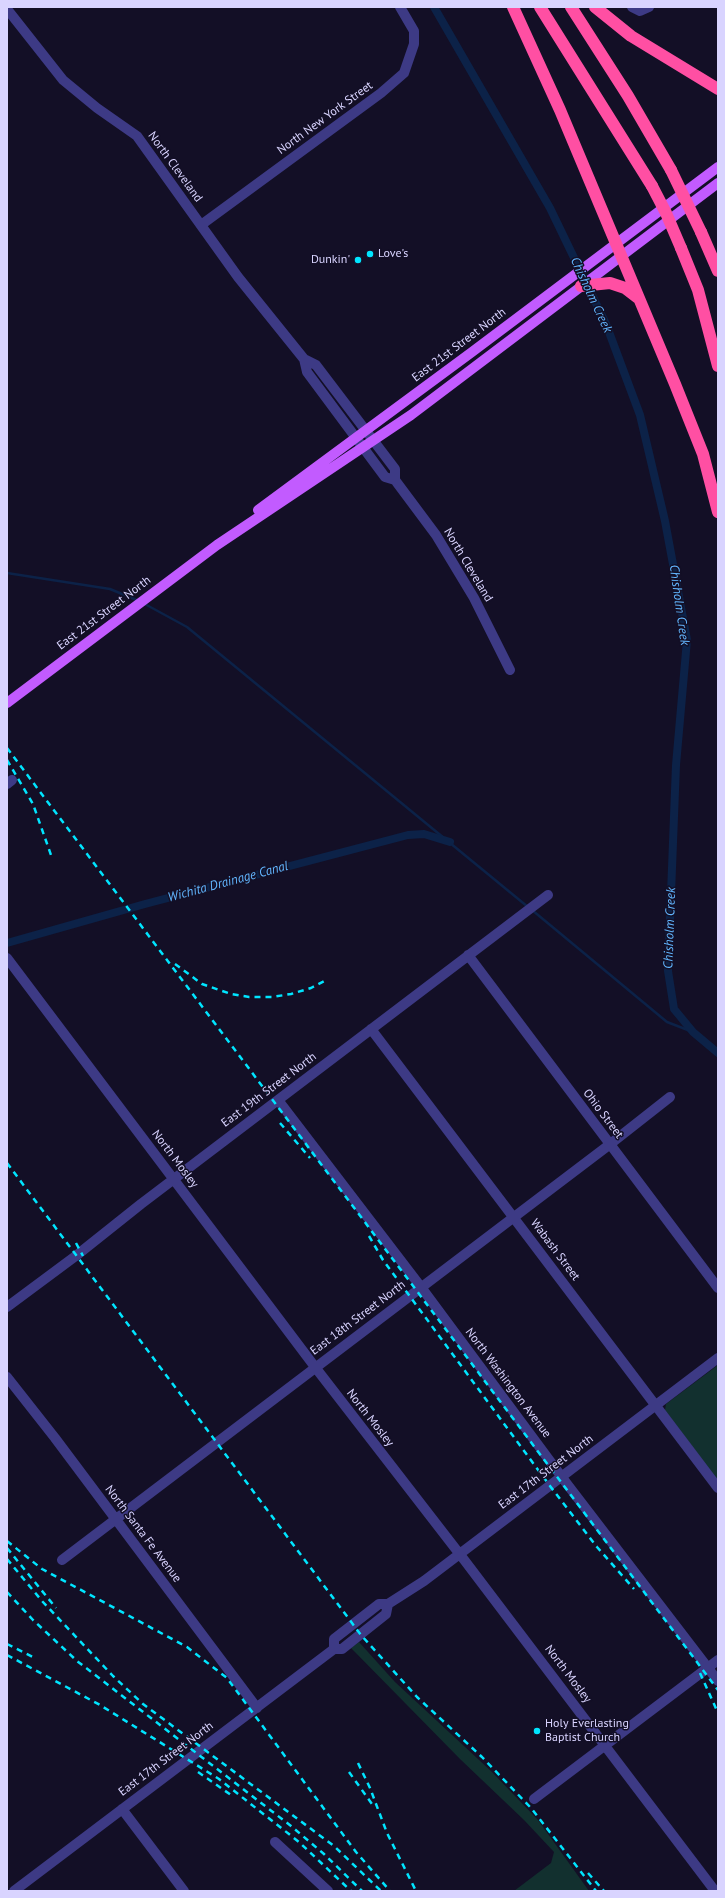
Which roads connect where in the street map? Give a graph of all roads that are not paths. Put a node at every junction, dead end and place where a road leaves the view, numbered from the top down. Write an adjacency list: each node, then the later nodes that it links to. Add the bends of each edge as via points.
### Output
1 (400, 7): 12 (street, North New York Street, via 414,31 414,44 404,74)
2 (513, 7): 13 (highway)
3 (540, 7): 19 (highway, bridge, via 652,186 666,214 698,290)
4 (571, 7): 15 (highway, bridge, via 628,96 670,170 702,232)
5 (595, 7): 9 (highway, via 631,36)
6 (632, 7): 7 (street, via 640,11)
7 (647, 8)
8 (7, 9): 12 (street, North Cleveland, via 63,80 137,136)
9 (718, 89)
10 (718, 167): 13 (main road, East 21st Street North)
11 (718, 183): 14 (main road, East 21st Street North)
12 (201, 225): 18 (street, North Cleveland, via 238,277)
13 (616, 243): 14 (highway); 20 (main road, East 21st Street North)
14 (622, 256): 16 (main road, East 21st Street North); 17 (highway)
15 (718, 272)
16 (581, 286): 17 (highway, via 610,283 625,288); 22 (main road, East 21st Street North)
17 (641, 301): 25 (highway, via 703,454)
18 (304, 360): 20 (street, North Cleveland, via 316,365); 21 (street, North Cleveland, via 307,372)
19 (718, 366)
20 (366, 430): 21 (main road, East 21st Street North); 22 (street, North Cleveland)
21 (355, 438): 23 (street, North Cleveland); 26 (main road, East 21st Street North, via 267,503)
22 (373, 441): 23 (main road, East 21st Street North); 24 (street, North Cleveland, via 395,469)
23 (363, 448): 24 (street, North Cleveland, via 385,477); 26 (main road, East 21st Street North)
24 (395, 480): 27 (street, North Cleveland, via 436,535 474,598)
25 (718, 512)
26 (217, 545): 28 (main road, East 21st Street North)
27 (510, 670)
28 (7, 704)
29 (548, 895): 30 (street, East 19th Street North)
30 (468, 955): 32 (street, East 19th Street North); 35 (street, Ohio Street)
31 (7, 958): 36 (street, North Mosley)
32 (371, 1029): 34 (street, East 19th Street North); 37 (street, Wabash Street)
33 (670, 1097): 35 (street, East 18th Street North)
34 (278, 1100): 36 (street, East 19th Street North); 38 (street, North Washington Avenue)
35 (610, 1145): 37 (street, East 18th Street North); 39 (street, Ohio Street)
36 (174, 1179): 40 (street, East 19th Street North); 42 (street, North Mosley)
37 (514, 1217): 38 (street, East 18th Street North); 44 (street, Wabash Street)
38 (420, 1287): 42 (street, East 18th Street North); 45 (street, North Washington Avenue)
39 (718, 1288)
40 (7, 1307)
41 (718, 1358): 44 (street, East 17th Street North)
42 (314, 1367): 47 (street, East 18th Street North); 48 (street, North Mosley)
43 (7, 1377): 47 (street, North Santa Fe Avenue)
44 (655, 1405): 45 (street, East 17th Street North); 46 (street, Wabash Street)
45 (561, 1477): 48 (street, East 17th Street North); 51 (street, North Washington Avenue)
46 (718, 1488)
47 (116, 1518): 49 (street, East 18th Street North); 53 (street, North Santa Fe Avenue)
48 (460, 1554): 53 (street, East 17th Street North, via 388,1604 386,1614 342,1649 334,1650); 54 (street, North Mosley)
49 (62, 1560)
50 (718, 1660): 51 (street)
51 (708, 1668): 52 (street, North Washington Avenue); 54 (street)
52 (718, 1681)
53 (257, 1708): 56 (street, East 17th Street North)
54 (606, 1745): 55 (street); 61 (street, North Mosley)
55 (534, 1799)
56 (122, 1809): 58 (street, East 17th Street North); 59 (street)
57 (276, 1842): 60 (street)
58 (16, 1890)
59 (184, 1891)
60 (328, 1891)
61 (716, 1891)

